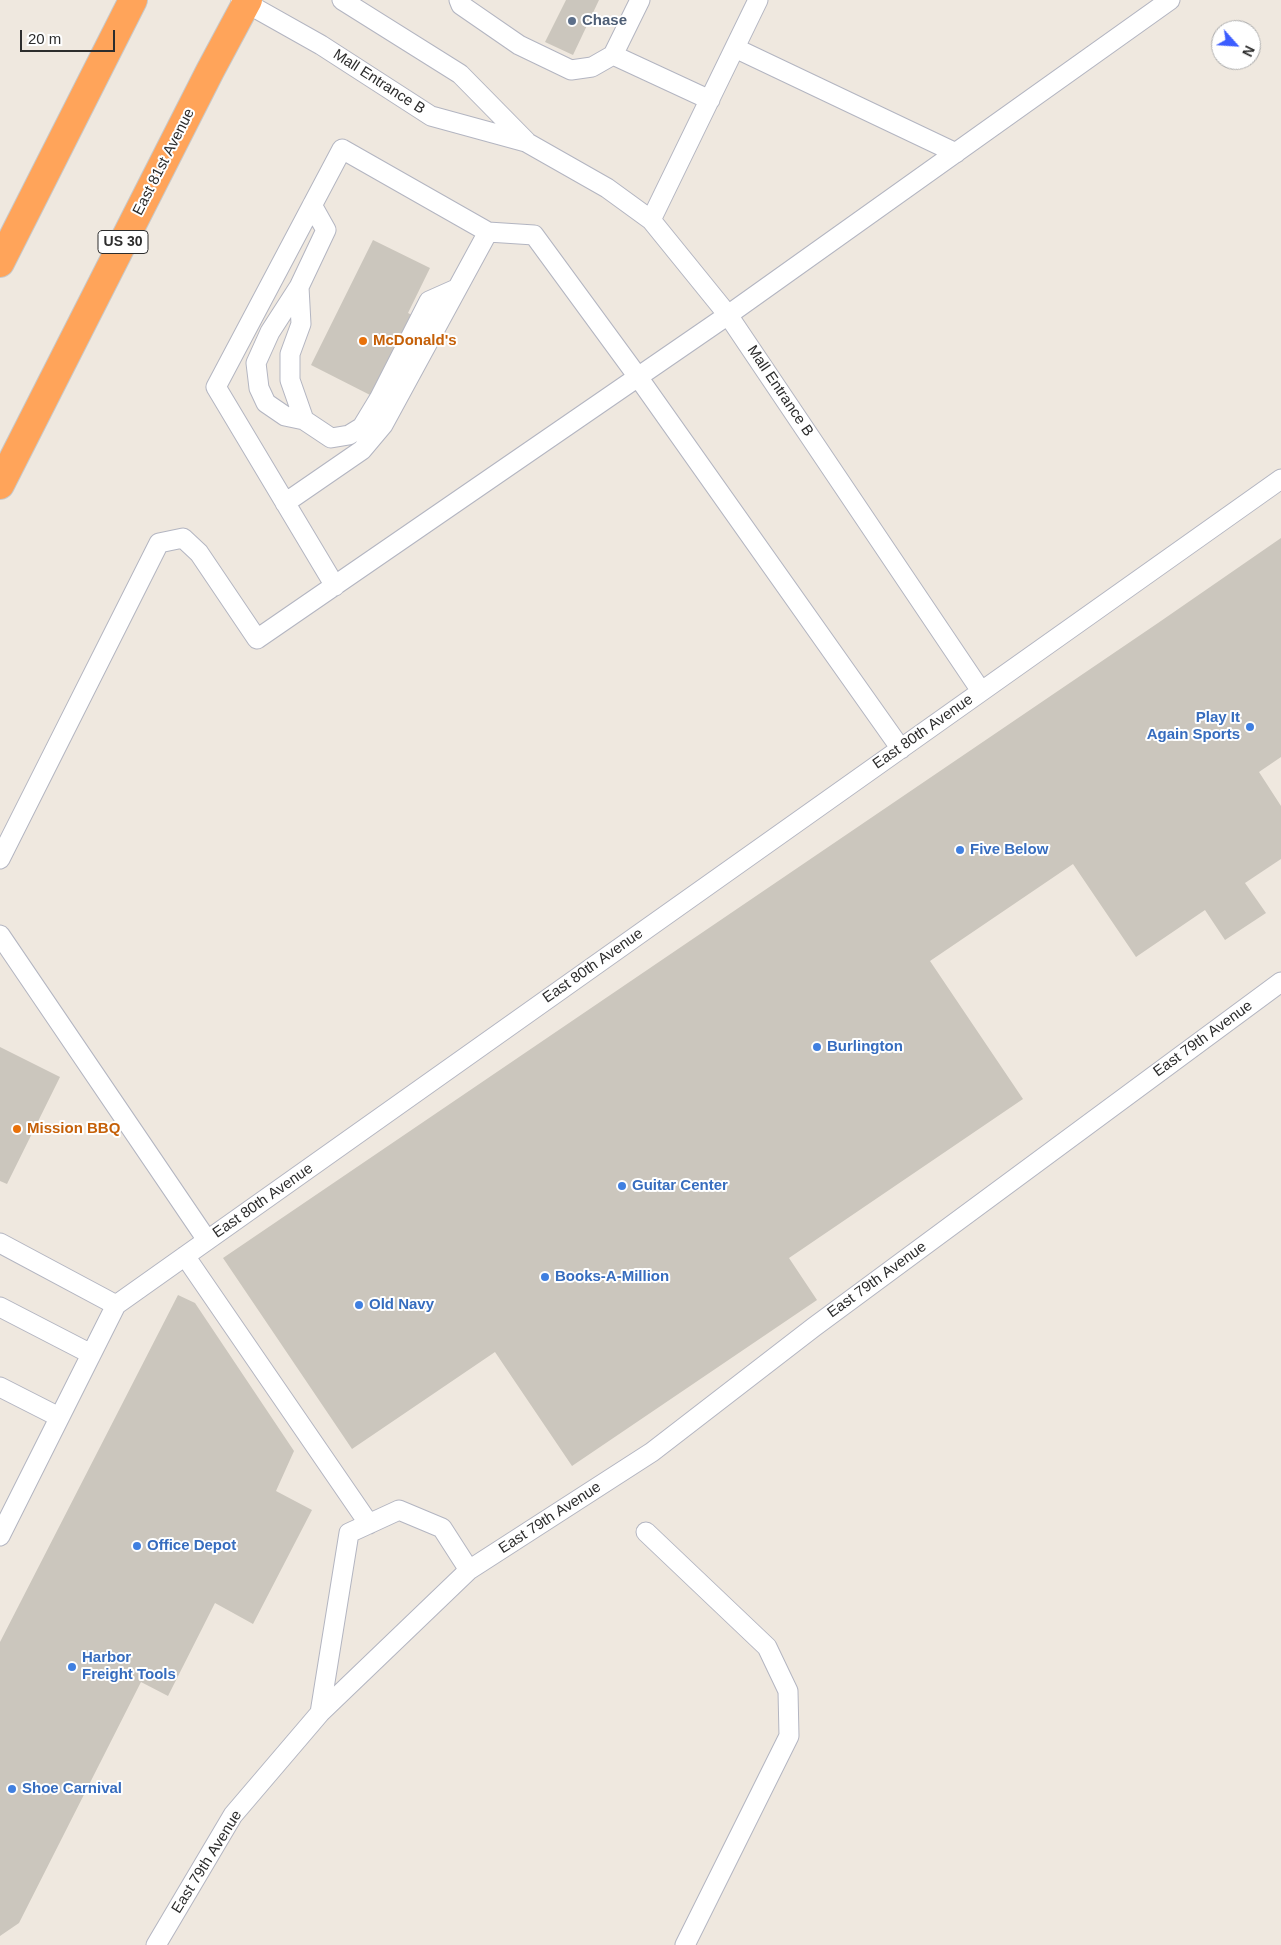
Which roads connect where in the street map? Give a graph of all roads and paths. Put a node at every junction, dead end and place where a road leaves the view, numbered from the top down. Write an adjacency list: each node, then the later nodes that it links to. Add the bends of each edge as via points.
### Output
1 (132, 0): 16 (highway)
2 (342, 0): 11 (lane, Mall Entrance B, via 460,74)
3 (459, 0): 9 (lane, via 461,5 519,45 571,70 592,67)
4 (640, 0): 9 (lane)
5 (758, 0): 8 (lane)
6 (1170, 0): 12 (lane)
7 (245, 1): 11 (lane, Mall Entrance B, via 321,45 431,116); 23 (highway, East 81st Avenue / US 30)
8 (735, 48): 10 (lane); 12 (lane)
9 (613, 55): 10 (lane)
10 (710, 100): 14 (lane)
11 (526, 142): 14 (lane, Mall Entrance B, via 607,188)
12 (956, 153): 19 (lane)
13 (312, 205): 15 (lane, via 342,149); 17 (lane, via 326,230); 24 (lane, via 216,387)
14 (651, 220): 19 (lane, Mall Entrance B)
15 (488, 232): 18 (lane); 20 (lane, via 534,235)
16 (0, 263)
17 (299, 287): 21 (lane, via 300,324 290,354 290,380); 21 (lane, via 270,332 256,363 259,388 266,403 285,416)
18 (456, 289): 21 (lane, via 429,301 362,427 350,435 331,438); 24 (lane, via 383,425 362,450)
19 (728, 315): 20 (lane); 26 (lane, Mall Entrance B)
20 (638, 377): 25 (lane); 27 (lane)
21 (304, 420)
22 (1281, 479): 26 (lane, East 80th Avenue)
23 (0, 485)
24 (285, 503): 25 (lane)
25 (335, 586): 28 (lane, via 257,639 199,553 183,538 159,543)
26 (981, 691): 27 (lane, East 80th Avenue)
27 (900, 749): 31 (lane, East 80th Avenue)
28 (0, 859)
29 (0, 935): 31 (lane)
30 (1281, 982): 42 (lane, East 79th Avenue, via 814,1327 652,1452)
31 (207, 1240): 33 (lane, East 80th Avenue)
32 (0, 1243): 34 (lane)
33 (185, 1256): 34 (lane, East 80th Avenue); 39 (lane)
34 (116, 1305): 36 (lane, East 80th Avenue)
35 (0, 1307): 36 (lane)
36 (91, 1354): 38 (lane, East 80th Avenue)
37 (0, 1387): 38 (lane)
38 (60, 1417): 41 (lane, East 80th Avenue)
39 (369, 1524): 42 (lane, via 399,1510 442,1528); 43 (lane, via 349,1533)
40 (646, 1532): 45 (lane, via 767,1647 788,1691 789,1736)
41 (0, 1536)
42 (469, 1570): 43 (lane, East 79th Avenue)
43 (320, 1713): 44 (lane, East 79th Avenue, via 233,1816)
44 (156, 1945)
45 (685, 1945)

